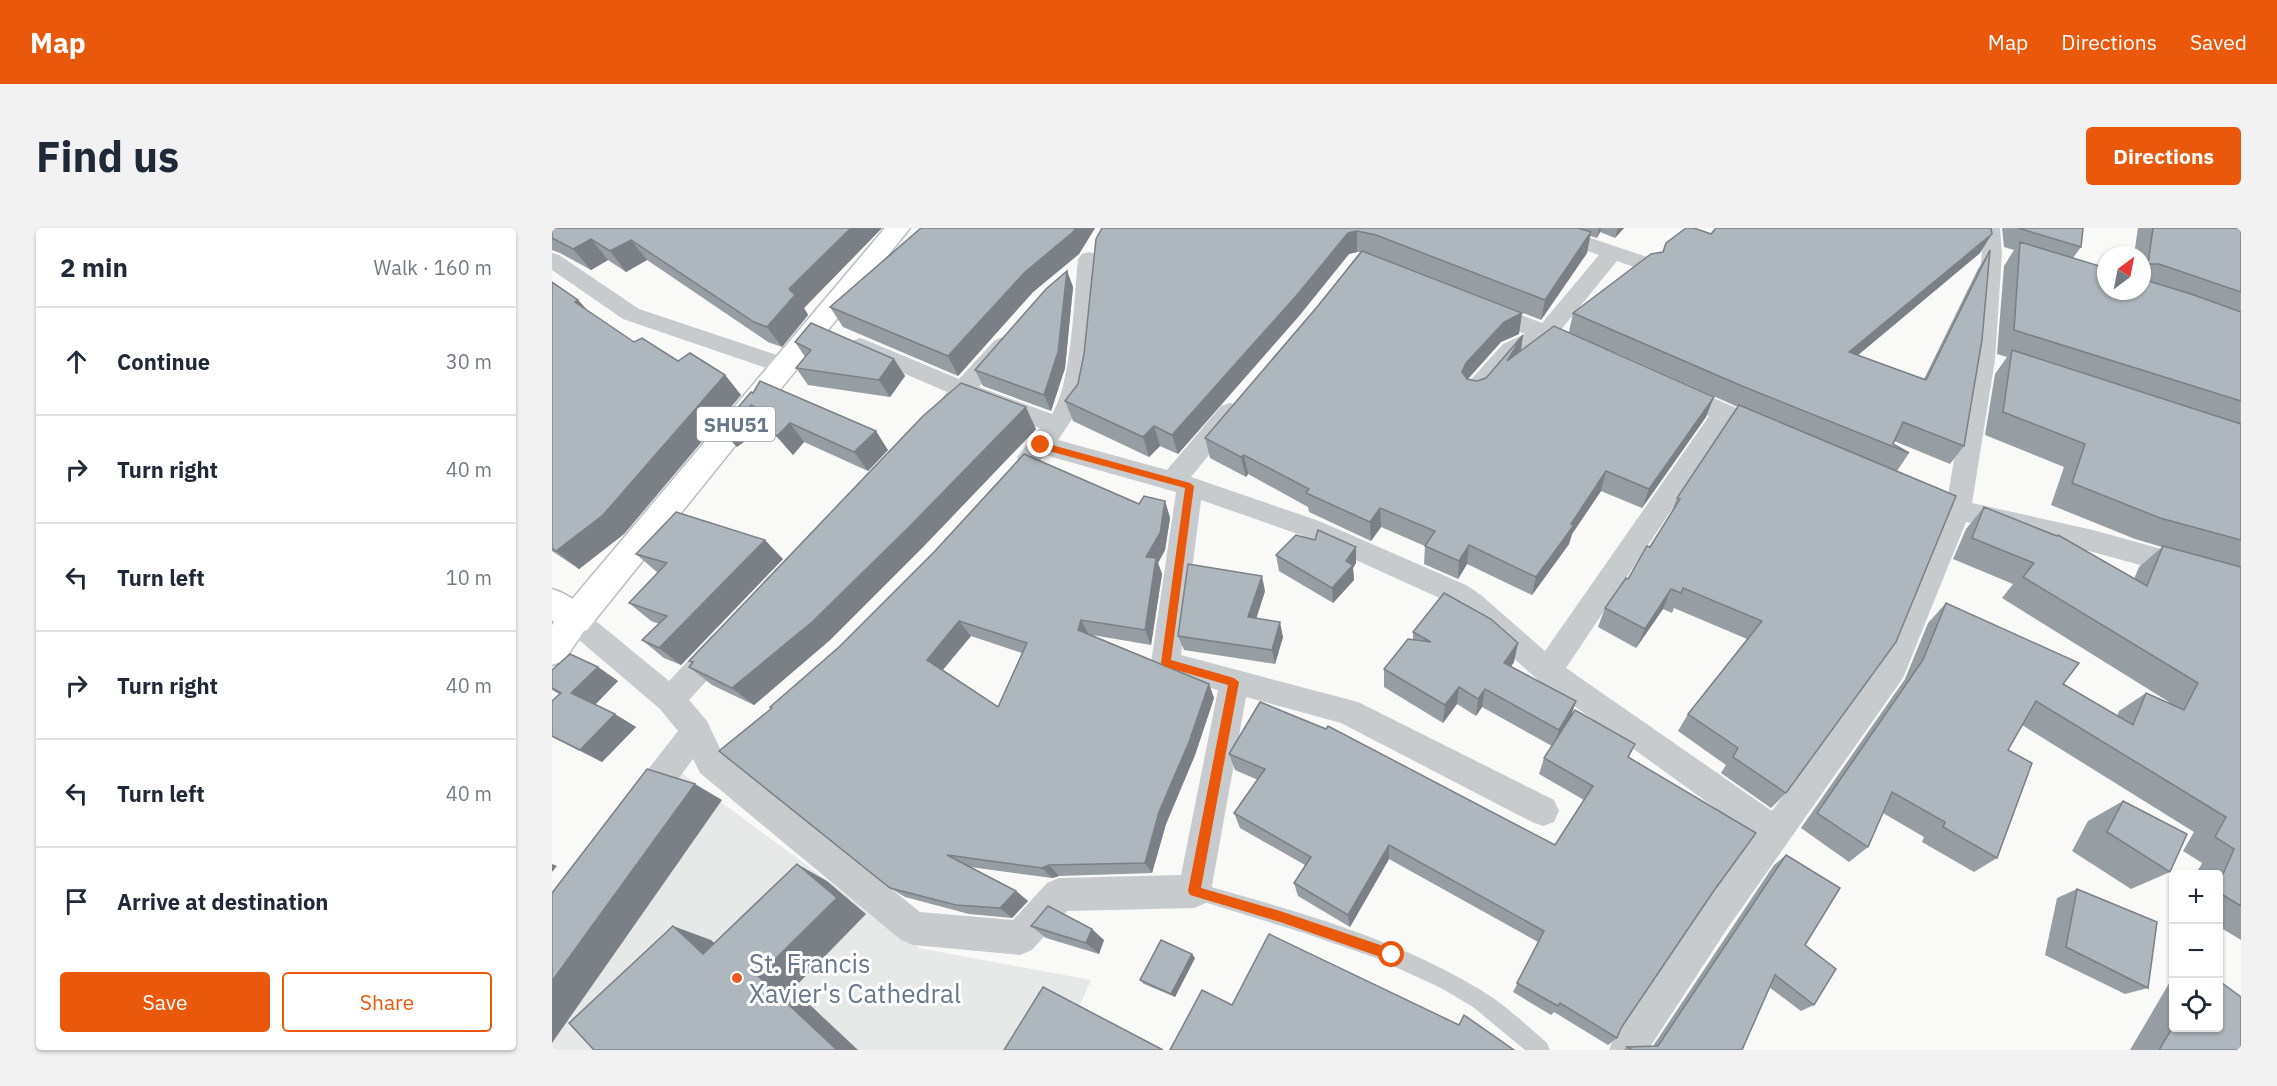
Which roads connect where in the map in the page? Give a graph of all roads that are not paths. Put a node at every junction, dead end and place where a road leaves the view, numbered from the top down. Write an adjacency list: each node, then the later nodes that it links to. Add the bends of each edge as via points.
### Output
1 (898, 228): 9 (main road, SHU51)
2 (1541, 228): 4 (street)
3 (1999, 247): 25 (street, via 1994,364)
4 (1612, 252): 6 (street); 11 (street)
5 (552, 260): 13 (street, via 631,314)
6 (1648, 265)
7 (1066, 279): 20 (street, via 1093,251 1071,403)
8 (1468, 302): 11 (street)
9 (817, 327): 13 (main road, SHU51); 15 (street)
10 (1014, 332): 15 (street)
11 (1546, 333): 12 (street); 16 (street, via 1511,349)
12 (1601, 357)
13 (784, 366): 27 (main road, SHU51)
14 (1652, 380): 18 (street)
15 (963, 390): 19 (street); 20 (street)
16 (1474, 392)
17 (1246, 393): 23 (street)
18 (1724, 413): 21 (street); 30 (street)
19 (922, 433)
20 (1049, 435): 22 (street); 23 (street)
21 (1788, 440)
22 (1016, 471)
23 (1181, 484): 30 (street, via 1310,528 1456,593); 31 (street, via 1166,663)
24 (1894, 484): 25 (street)
25 (1958, 510): 26 (street, via 2093,541); 36 (street, via 1893,669)
26 (2241, 582)
27 (564, 611): 29 (main road); 32 (street)
28 (743, 622): 32 (street)
29 (552, 651)
30 (1548, 671): 36 (street)
31 (1234, 682): 34 (street, via 1347,711); 37 (street)
32 (670, 700): 33 (street)
33 (696, 731): 35 (street); 37 (street, via 913,928 1020,938 1059,895)
34 (1543, 811)
35 (624, 825)
36 (1777, 833): 39 (street, via 1715,916)
37 (1194, 891): 38 (lane, via 1392,955 1481,1001)
38 (1540, 1050)
39 (1627, 1050)

